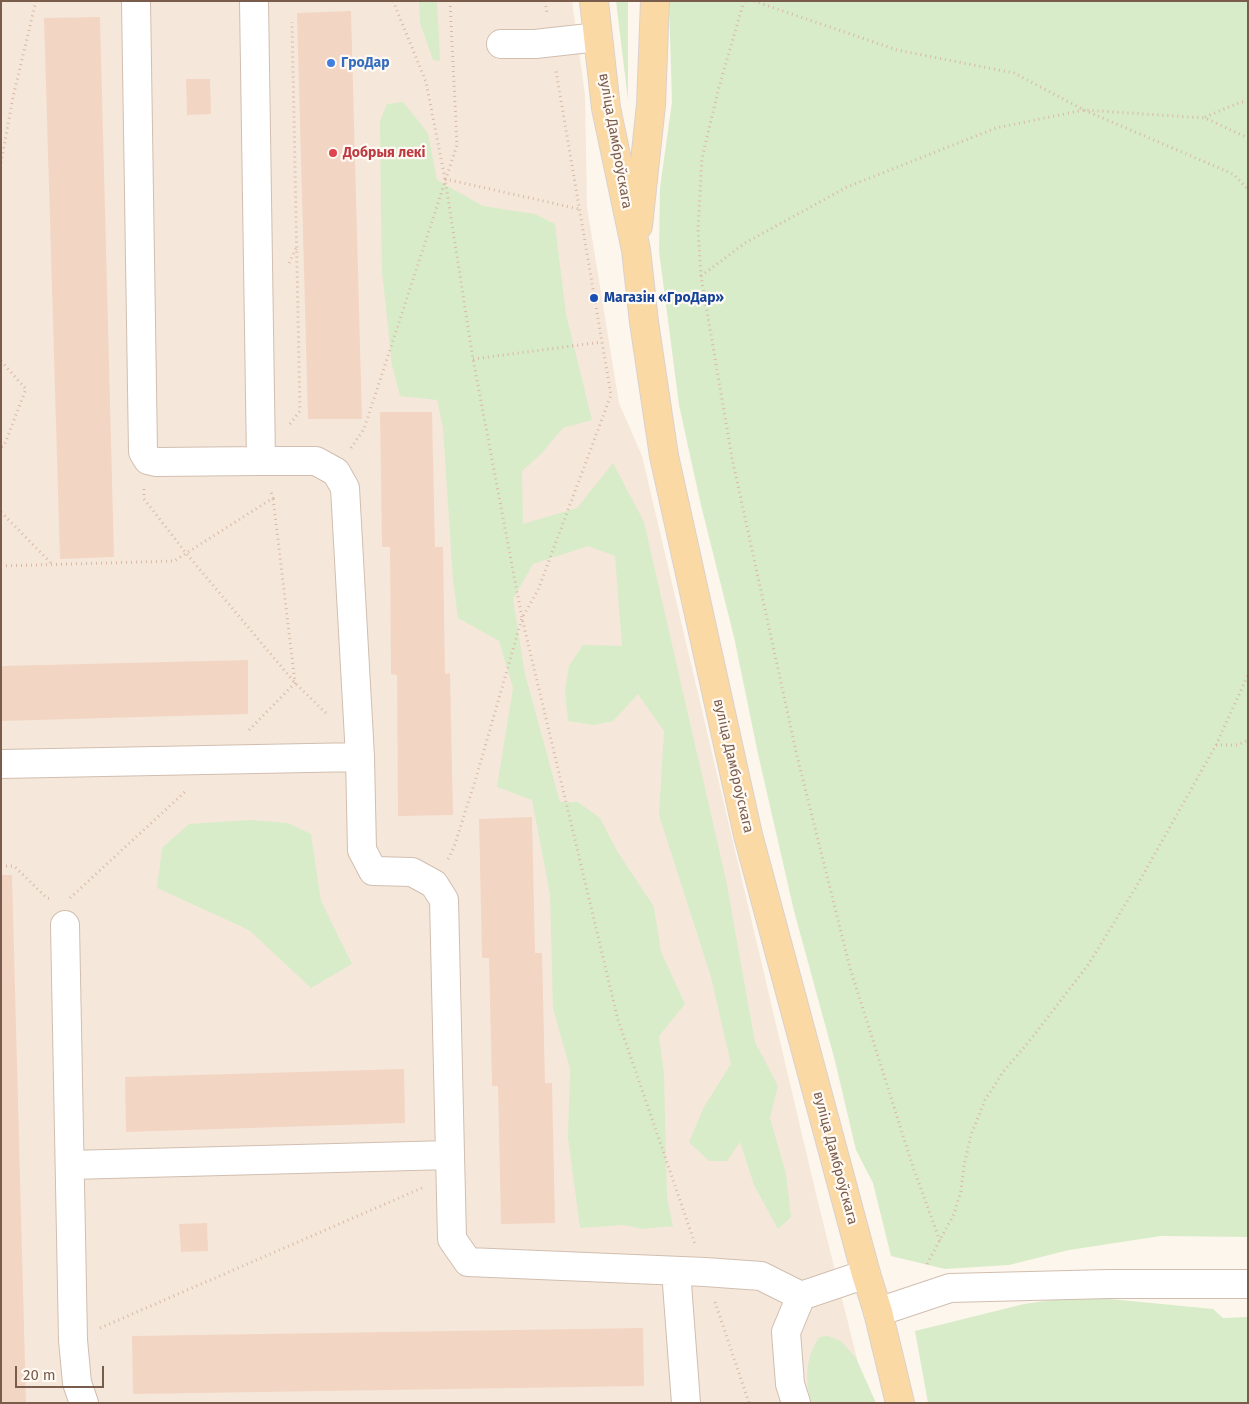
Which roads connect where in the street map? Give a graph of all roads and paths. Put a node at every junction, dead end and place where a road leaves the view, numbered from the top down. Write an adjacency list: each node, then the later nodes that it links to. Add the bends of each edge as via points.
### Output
1 (36, 1): 21 (path)
2 (136, 1): 32 (street, via 143,452)
3 (254, 1): 33 (street)
4 (393, 1): 22 (path, via 426,82)
5 (450, 1): 22 (path, via 457,145)
6 (545, 1): 13 (path)
7 (594, 1): 12 (main road, вуліца Дамброўскага)
8 (654, 1): 15 (main road, вуліца Дамброўскага)
9 (744, 1): 26 (path, via 702,158 698,229)
10 (754, 1): 18 (path, via 897,50 1014,73)
11 (292, 22): 30 (path, via 300,411)
12 (598, 37): 13 (street); 17 (main road, вуліца Дамброўскага)
13 (552, 43): 14 (street); 24 (path)
14 (501, 44)
15 (652, 100): 17 (main road, via 638,115 620,115); 25 (main road, вуліца Дамброўскага)
16 (1248, 102): 19 (path)
17 (606, 108): 25 (main road, вуліца Дамброўскага)
18 (1084, 110): 19 (path); 23 (path, via 1233,174); 26 (path, via 996,128 847,187 745,243)
19 (1204, 118): 20 (path)
20 (1248, 138)
21 (1, 163)
22 (445, 179): 24 (path); 28 (path); 34 (path, via 364,430)
23 (1248, 189)
24 (579, 210): 27 (path)
25 (636, 250): 56 (main road, вуліца Дамброўскага, via 664,456 748,835)
26 (701, 276): 53 (path, via 732,458 796,756 850,968 913,1168)
27 (602, 342): 28 (path); 40 (path, via 611,395 538,590)
28 (473, 359): 40 (path)
29 (1, 361): 31 (path, via 26,388)
30 (289, 425)
31 (1, 447)
32 (148, 460): 33 (street); 37 (path, via 142,474 144,499)
33 (261, 461): 34 (street, via 316,461); 35 (path)
34 (336, 472): 45 (street, via 345,488)
35 (273, 498): 37 (path); 42 (path)
36 (1, 512): 38 (path)
37 (186, 553): 38 (path, via 174,561); 42 (path)
38 (53, 564): 39 (path)
39 (1, 566)
40 (522, 618): 49 (path, via 454,847); 55 (path, via 618,1020)
41 (1248, 675): 44 (path)
42 (295, 683): 45 (path); 46 (path)
43 (1248, 740): 44 (path, via 1238,746)
44 (1216, 745): 53 (path, via 1088,966 1003,1072 985,1100 971,1135 954,1214)
45 (359, 750): 46 (street); 49 (street, via 362,850 373,871 412,872)
46 (220, 760): 47 (street); 50 (path)
47 (1, 764)
48 (1, 866): 50 (path, via 14,866)
49 (434, 884): 52 (street, via 444,900)
50 (65, 914): 51 (street)
51 (70, 1165): 52 (street); 61 (street)
52 (450, 1166): 54 (street, via 452,1239 468,1262); 61 (path)
53 (940, 1241): 59 (path)
54 (676, 1272): 55 (street); 63 (street)
55 (705, 1272): 58 (street, via 761,1276); 64 (path)
56 (866, 1274): 58 (street); 60 (main road, вуліца Дамброўскага)
57 (1248, 1284): 59 (street, via 950,1288)
58 (801, 1296): 65 (street, via 786,1332 790,1384)
59 (907, 1302): 60 (street)
60 (878, 1312): 66 (main road, вуліца Дамброўскага)
61 (73, 1340): 62 (street, via 77,1383)
62 (84, 1403)
63 (686, 1403)
64 (749, 1403)
65 (796, 1403)
66 (900, 1403)

